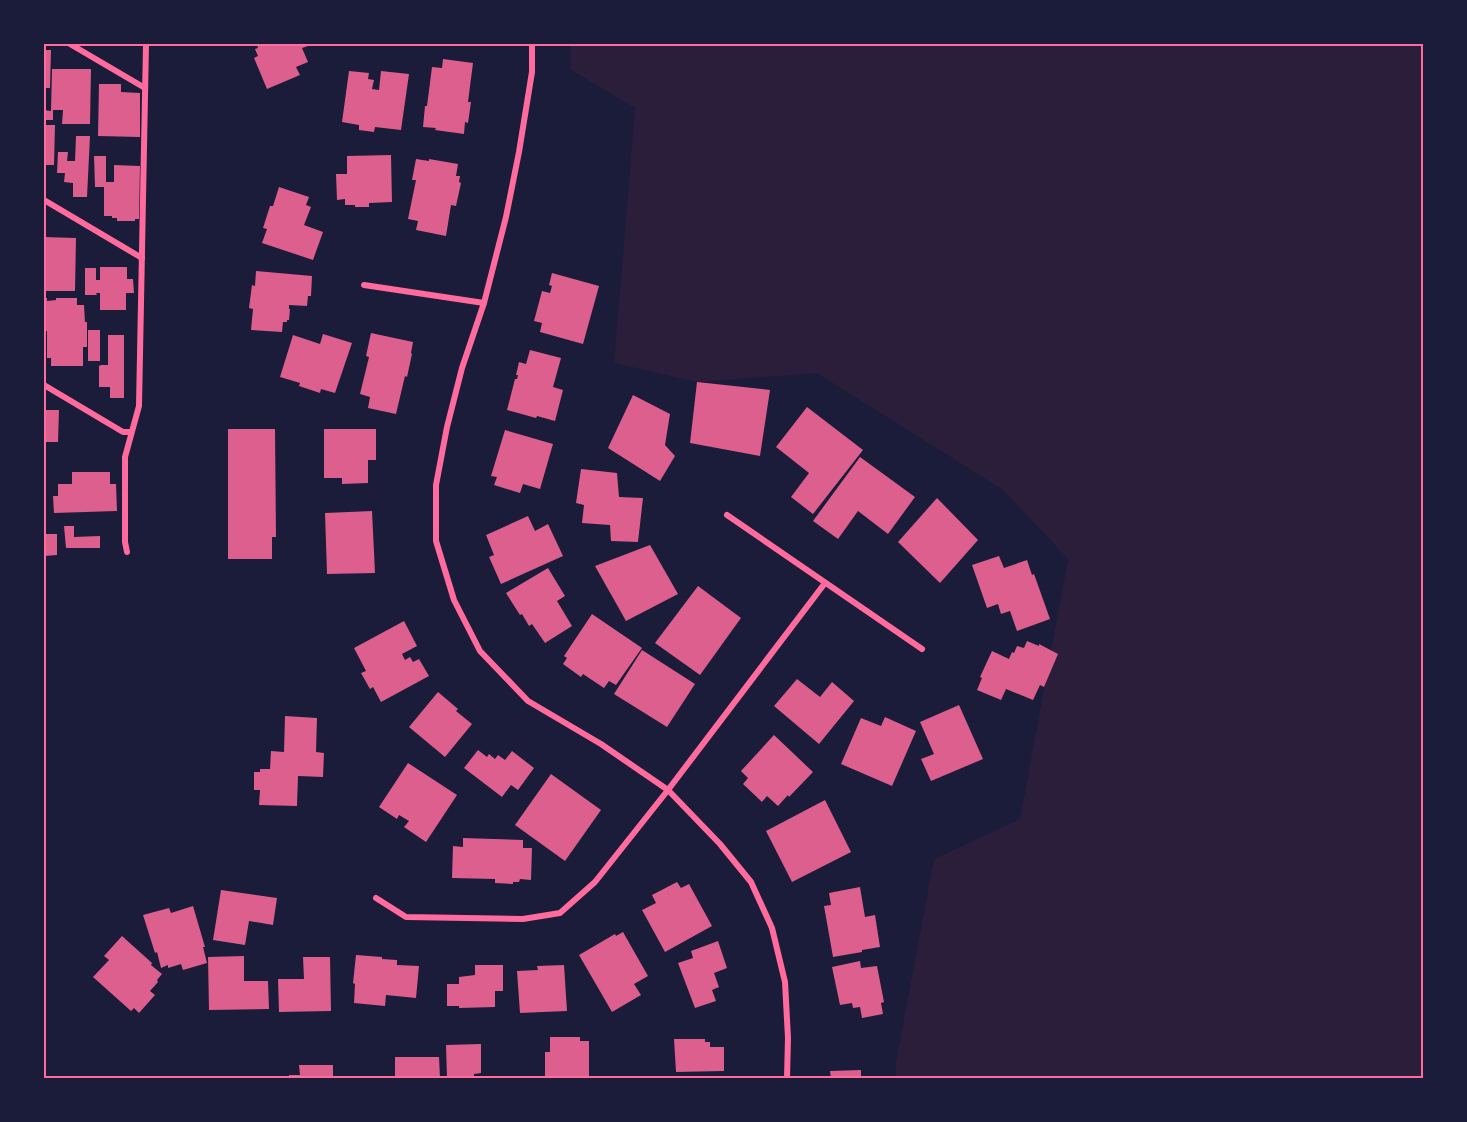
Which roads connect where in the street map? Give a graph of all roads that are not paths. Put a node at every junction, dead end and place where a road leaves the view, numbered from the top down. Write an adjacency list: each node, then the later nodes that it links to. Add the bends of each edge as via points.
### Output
1 (70, 44): 4 (street)
2 (146, 44): 4 (street)
3 (532, 44): 8 (street, via 532,72 519,152)
4 (145, 88): 6 (street)
5 (44, 200): 6 (street)
6 (142, 258): 10 (street, via 139,406)
7 (364, 285): 8 (street)
8 (484, 303): 15 (street, via 462,368 436,485 436,541 454,600 480,651 528,701)
9 (44, 385): 10 (street, via 123,432)
10 (131, 432): 12 (street, via 125,457)
11 (727, 515): 13 (street)
12 (127, 552)
13 (825, 583): 14 (street); 15 (street)
14 (922, 649)
15 (668, 790): 16 (street, via 595,882 560,913 523,919 406,917); 17 (street, via 720,843 751,882 772,928 785,982)
16 (376, 898)
17 (787, 1078)

